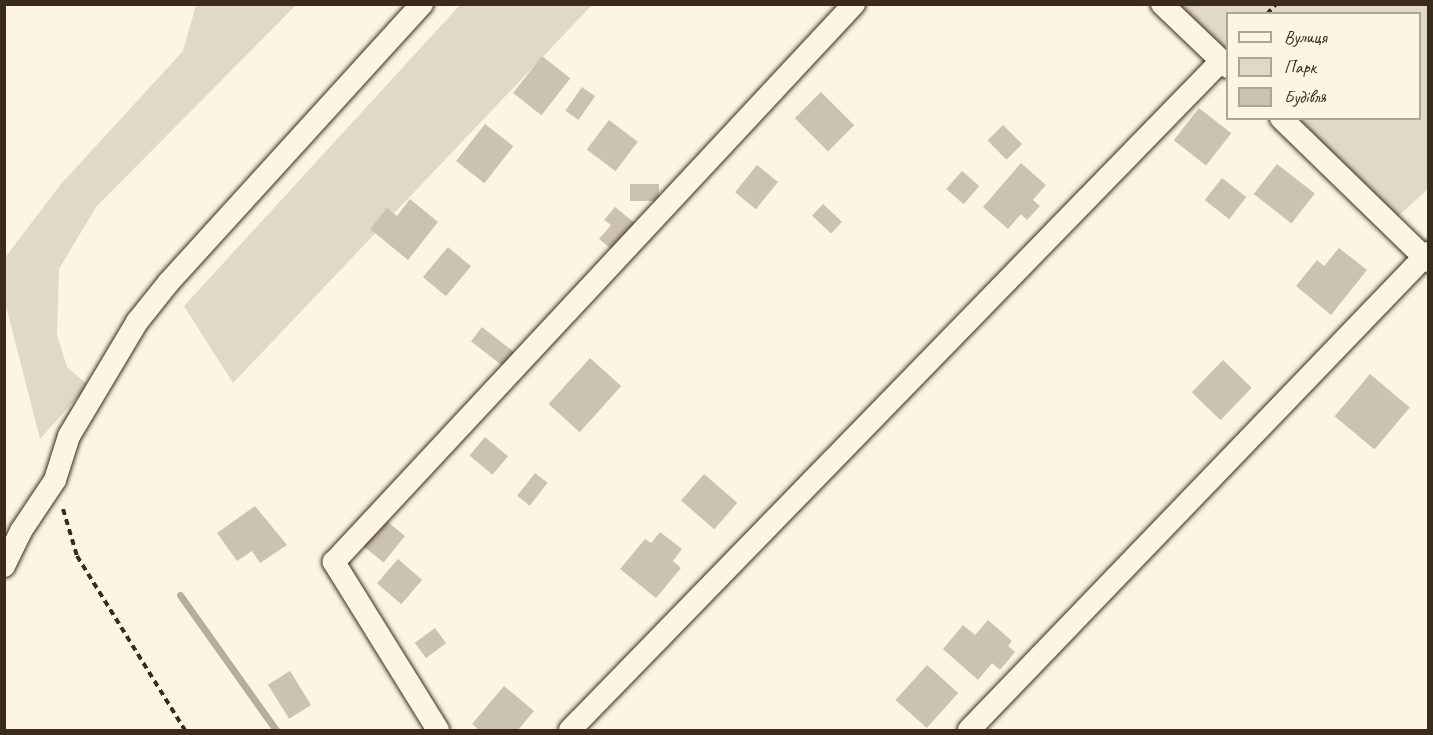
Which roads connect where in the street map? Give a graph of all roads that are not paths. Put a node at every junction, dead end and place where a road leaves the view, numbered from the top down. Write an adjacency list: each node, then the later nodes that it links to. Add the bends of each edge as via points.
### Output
1 (422, 4): 7 (street, via 137,322 69,436 55,480 21,531)
2 (854, 4): 8 (street, via 334,562)
3 (1162, 4): 4 (street)
4 (1224, 64): 9 (street)
5 (1283, 120): 6 (street)
6 (1427, 257): 10 (street)
7 (4, 566)
8 (438, 730)
9 (570, 730)
10 (969, 730)

